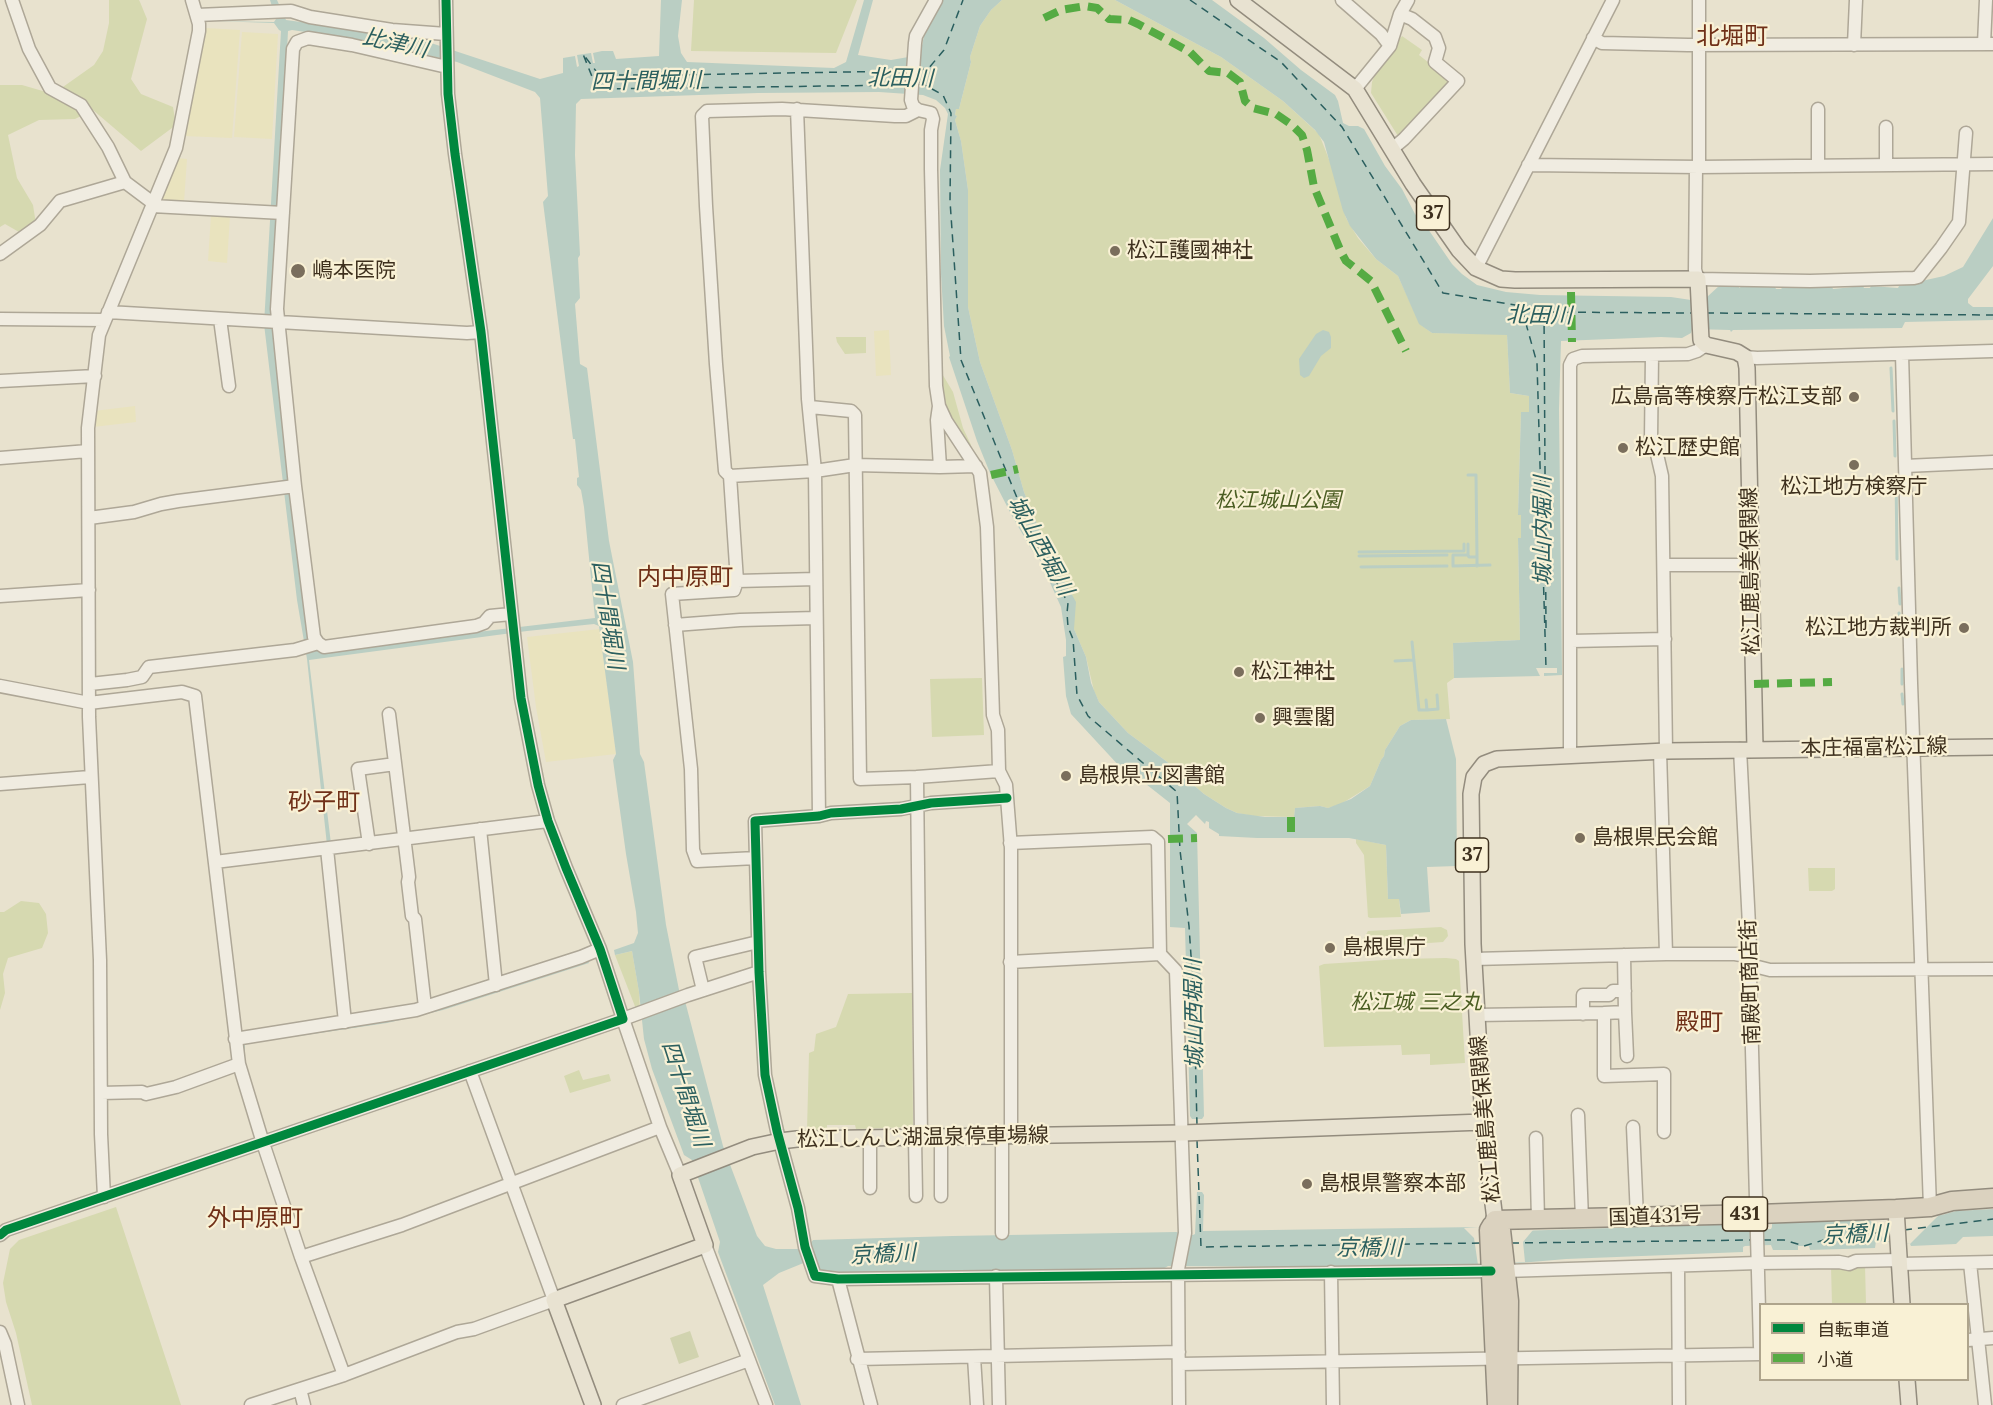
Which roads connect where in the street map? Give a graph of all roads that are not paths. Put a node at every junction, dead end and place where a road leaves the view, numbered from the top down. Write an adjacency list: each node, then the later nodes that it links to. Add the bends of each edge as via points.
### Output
1 (12, 0): 35 (street, via 29,49 50,88 81,105)
2 (192, 0): 14 (street)
3 (446, 0): 16 (street)
4 (936, 0): 25 (street, via 916,36 911,100)
5 (1238, 0): 22 (main road, 37)
6 (1342, 0): 20 (street)
7 (1408, 0): 13 (street)
8 (1613, 0): 15 (street)
9 (1699, 0): 17 (street)
10 (1856, 0): 19 (street)
11 (1986, 0): 18 (street)
12 (287, 8): 14 (street, via 270,13); 16 (street, via 310,17)
13 (1400, 14): 20 (street); 28 (street, via 1433,34 1439,48 1436,62 1458,81)
14 (197, 15): 36 (street, via 200,31 176,148)
15 (1593, 38): 17 (street, via 1602,43); 31 (street)
16 (446, 39): 21 (street)
17 (1699, 44): 19 (street); 34 (street)
18 (1988, 44): 19 (street)
19 (1854, 45)
20 (1390, 46): 22 (street)
21 (447, 64): 37 (street, via 333,41 308,38 297,42 292,49); 45 (street, via 455,154)
22 (1355, 89): 28 (main road, 37)
23 (796, 109): 25 (street, via 895,116); 54 (street); 64 (street, via 707,111 702,116 718,393 725,471)
24 (1818, 109): 32 (street)
25 (918, 110): 55 (street, via 931,113 933,118 934,338)
26 (1886, 127): 33 (street)
27 (1966, 133): 29 (street)
28 (1392, 149): 39 (main road, 37, via 1459,250)
29 (1964, 164): 30 (street); 33 (street); 40 (street, via 1959,222 1914,278)
30 (1993, 164)
31 (1528, 165): 34 (street); 39 (street)
32 (1818, 165): 33 (street); 34 (street)
33 (1886, 165)
34 (1697, 167): 40 (street)
35 (125, 182): 36 (street); 38 (street, via 60,201 40,225)
36 (153, 204): 37 (street); 42 (street)
37 (278, 213): 44 (street)
38 (0, 254)
39 (1476, 268): 40 (main road, 37, via 1501,279)
40 (1698, 287): 46 (main road)
41 (1, 316): 42 (street)
42 (106, 316): 43 (street); 51 (street, via 99,335)
43 (220, 319): 44 (street); 53 (street)
44 (272, 322): 45 (street); 65 (street)
45 (481, 332): 74 (street)
46 (1703, 340): 49 (street, via 1697,351 1688,354); 50 (main road)
47 (1993, 351): 48 (street)
48 (1902, 354): 50 (street); 61 (street)
49 (1652, 355): 67 (street, via 1651,439 1662,476); 77 (street, via 1582,356 1570,365)
50 (1745, 357): 68 (main road, 松江鹿島美保関線)
51 (95, 375): 52 (street); 56 (street)
52 (0, 381)
53 (229, 386)
54 (810, 406): 59 (street, via 851,411 855,415); 63 (street)
55 (939, 406): 60 (street); 62 (street)
56 (88, 451): 57 (street); 66 (street)
57 (0, 458)
58 (1993, 462): 61 (street)
59 (855, 465): 62 (street); 63 (street); 93 (street, via 860,779)
60 (976, 466): 62 (street); 91 (street, via 982,481 987,527 993,715 998,730)
61 (1905, 466): 85 (street)
62 (940, 467)
63 (814, 471): 64 (street); 69 (street)
64 (730, 476): 70 (street)
65 (290, 487): 66 (street, via 178,501); 78 (street, via 314,637)
66 (89, 518): 71 (street)
67 (1664, 565): 68 (street); 76 (street)
68 (1751, 565): 87 (main road, 松江鹿島美保関線)
69 (816, 579): 70 (street); 73 (street)
70 (737, 581): 75 (street, via 734,590 672,594)
71 (88, 590): 72 (street); 80 (street)
72 (0, 596)
73 (816, 618): 75 (street); 97 (street)
74 (512, 625): 78 (street, via 490,616 476,626 324,647); 98 (street, via 527,732)
75 (675, 625): 104 (street, via 691,769 693,850 697,861)
76 (1665, 639): 77 (street); 88 (street)
77 (1571, 641): 89 (street)
78 (312, 645): 79 (street, via 149,667)
79 (142, 677): 80 (street); 82 (street)
80 (90, 684): 83 (street)
81 (0, 686): 83 (street)
82 (144, 697): 83 (street); 105 (street, via 182,692 195,696)
83 (89, 703): 92 (street)
84 (389, 714): 90 (street)
85 (1914, 747): 86 (main road, 本庄福富松江線); 87 (main road, 本庄福富松江線); 114 (street)
86 (1993, 747)
87 (1748, 749): 88 (main road, 松江鹿島美保関線 / 37); 112 (street, 南殿町商店街)
88 (1663, 751): 89 (main road, 松江鹿島美保関線 / 37); 109 (street)
89 (1570, 756): 111 (main road, 松江鹿島美保関線 / 37, via 1497,759 1484,764 1474,777)
90 (395, 764): 100 (street); 102 (street, via 358,769)
91 (999, 771): 93 (street); 95 (street)
92 (90, 777): 94 (street); 131 (street, via 100,960)
93 (917, 777): 96 (street)
94 (0, 784)
95 (1007, 798): 96 (street); 101 (street)
96 (918, 805): 97 (street); 140 (street)
97 (819, 816): 104 (street, via 755,821)
98 (548, 820): 99 (street); 107 (street)
99 (480, 829): 100 (street); 117 (street)
100 (404, 839): 102 (street); 120 (street)
101 (1010, 843): 108 (street, via 1152,837 1158,842); 113 (street)
102 (369, 844): 103 (street)
103 (327, 849): 105 (street); 126 (street)
104 (756, 858): 106 (street)
105 (215, 862): 127 (street)
106 (758, 942): 116 (street); 118 (street, via 695,957)
107 (600, 949): 117 (street); 125 (street)
108 (1160, 954): 113 (street); 136 (street, via 1176,971)
109 (1666, 954): 110 (street); 112 (street, via 1735,954)
110 (1624, 955): 111 (street); 119 (street)
111 (1474, 959): 124 (main road, 松江鹿島美保関線 / 37)
112 (1751, 961): 114 (street, via 1770,970); 157 (street, 南殿町商店街)
113 (1010, 962): 138 (street)
114 (1921, 969): 115 (street); 152 (street)
115 (1993, 969)
116 (759, 972): 118 (street); 143 (street, via 765,1075)
117 (496, 985): 120 (street)
118 (703, 990): 125 (street)
119 (1625, 991): 121 (street); 123 (street, via 1583,995)
120 (425, 1007): 126 (street)
121 (1625, 1012): 122 (street); 128 (street)
122 (1604, 1013): 123 (street); 137 (street, via 1604,1076 1664,1074)
123 (1583, 1014): 124 (street)
124 (1476, 1015): 133 (main road, 松江鹿島美保関線 / 37)
125 (622, 1019): 130 (street); 134 (street)
126 (345, 1022): 127 (street)
127 (235, 1039): 129 (street)
128 (1627, 1056)
129 (239, 1064): 131 (street, via 146,1094); 144 (street)
130 (470, 1071): 144 (street); 146 (street)
131 (101, 1093): 149 (street)
132 (1578, 1115): 155 (street)
133 (1483, 1122): 136 (main road, 松江しんじ湖温泉停車場線); 158 (main road, 松江鹿島美保関線 / 37)
134 (660, 1127): 145 (street); 146 (street)
135 (1633, 1127): 154 (street)
136 (1192, 1132): 138 (main road, 松江しんじ湖温泉停車場線); 169 (street, via 1185,1233)
137 (1665, 1132)
138 (1006, 1136): 139 (main road, 松江しんじ湖温泉停車場線); 159 (street)
139 (941, 1137): 140 (main road, 松江しんじ湖温泉停車場線); 148 (street)
140 (918, 1138): 142 (main road, 松江しんじ湖温泉停車場線); 150 (street)
141 (1536, 1138): 156 (street)
142 (870, 1139): 143 (main road, 松江しんじ湖温泉停車場線); 147 (street)
143 (780, 1141): 145 (main road, 松江しんじ湖温泉停車場線, via 752,1147); 172 (street, via 815,1276)
144 (262, 1143): 149 (street); 162 (street)
145 (686, 1173): 161 (main road)
146 (513, 1184): 162 (street); 173 (street)
147 (870, 1188)
148 (941, 1196)
149 (104, 1197): 160 (street)
150 (915, 1197)
151 (1993, 1198): 152 (highway, 国道431号 / 431)
152 (1930, 1207): 153 (highway, 国道431号 / 431)
153 (1896, 1213): 157 (highway, 国道431号 / 431); 163 (main road)
154 (1636, 1217): 155 (highway, 国道431号 / 431); 157 (highway, 国道431号 / 431)
155 (1582, 1219): 156 (highway, 国道431号 / 431)
156 (1538, 1220): 158 (highway, 国道431号 / 431)
157 (1758, 1221): 165 (street, 南殿町商店街)
158 (1495, 1226): 168 (highway)
159 (1002, 1233)
160 (0, 1235)
161 (705, 1245): 173 (main road); 186 (street)
162 (301, 1257): 188 (street)
163 (1899, 1258): 165 (street, via 1849,1264); 166 (street); 175 (main road)
164 (1993, 1262): 166 (street)
165 (1758, 1263): 167 (street); 174 (street, 南殿町商店街)
166 (1970, 1263): 178 (street)
167 (1678, 1266): 168 (street); 180 (street)
168 (1498, 1269): 170 (street); 183 (highway)
169 (1178, 1272): 170 (street); 171 (street); 184 (street)
170 (1331, 1272): 187 (street)
171 (996, 1276): 172 (street); 182 (street)
172 (838, 1279): 185 (street)
173 (554, 1300): 188 (street); 194 (main road)
174 (1759, 1303)
175 (1902, 1303)
176 (0, 1332): 191 (street)
177 (1993, 1338): 178 (street)
178 (1973, 1340): 206 (street)
179 (1759, 1353): 180 (street)
180 (1678, 1355): 183 (street); 204 (street)
181 (974, 1356): 182 (street); 185 (street); 198 (street)
182 (998, 1356): 184 (street); 199 (street)
183 (1502, 1357): 187 (street); 202 (highway); 203 (highway)
184 (1180, 1358): 187 (street); 200 (street)
185 (857, 1359): 197 (street)
186 (749, 1360): 195 (street); 196 (street)
187 (1332, 1361): 201 (street)
188 (344, 1375): 190 (street)
189 (1907, 1381): 205 (main road)
190 (300, 1389): 192 (street); 193 (street)
191 (18, 1405)
192 (252, 1405)
193 (303, 1405)
194 (593, 1405)
195 (623, 1405)
196 (766, 1405)
197 (871, 1405)
198 (977, 1405)
199 (999, 1405)
200 (1179, 1405)
201 (1333, 1405)
202 (1497, 1405)
203 (1508, 1405)
204 (1679, 1405)
205 (1909, 1405)
206 (1985, 1405)

